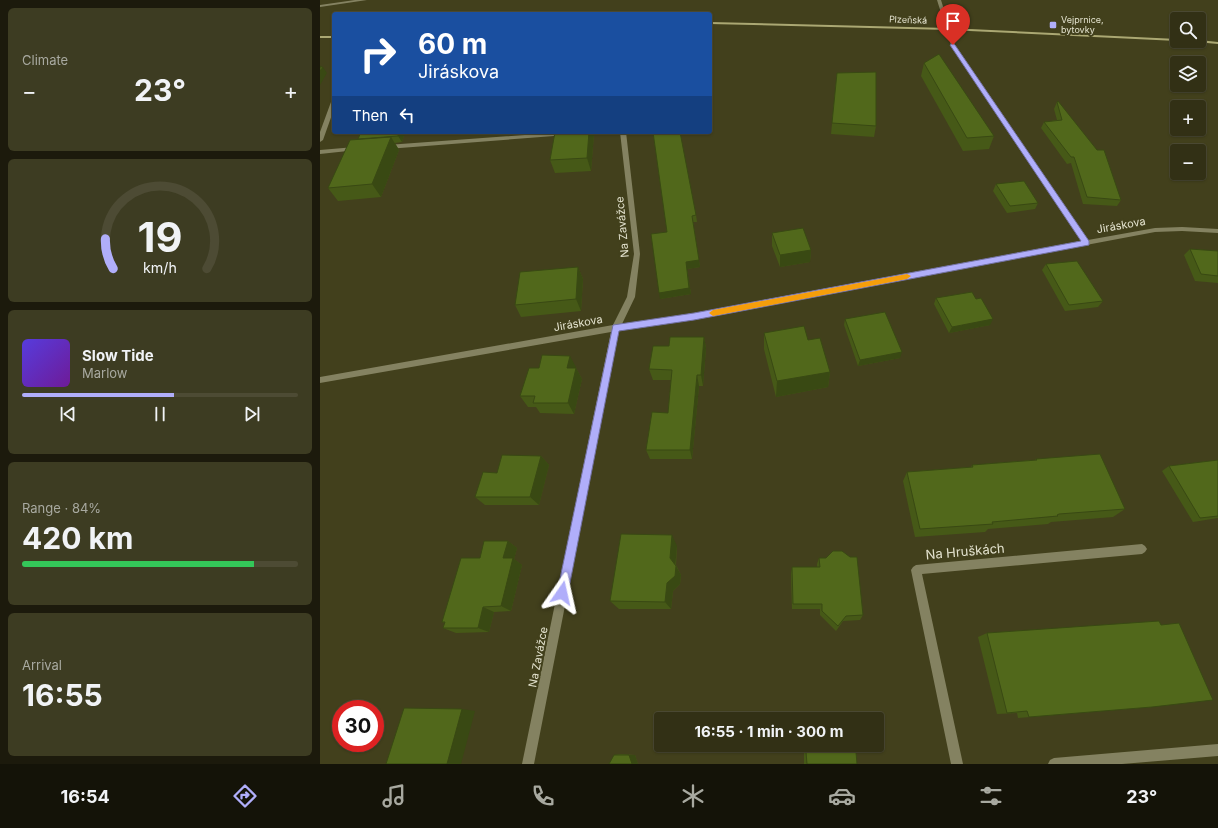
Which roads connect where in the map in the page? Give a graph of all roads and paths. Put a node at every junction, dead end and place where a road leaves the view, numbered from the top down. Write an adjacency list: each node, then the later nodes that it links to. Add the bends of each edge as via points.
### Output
1 (365, 0): 3 (street)
2 (939, 0): 5 (street)
3 (320, 6)
4 (712, 23): 5 (main road, Plzeňská)
5 (948, 29): 8 (main road, Plzeňská); 19 (street, via 953,45)
6 (320, 37): 7 (main road)
7 (332, 37)
8 (1170, 40)
9 (1206, 42): 10 (main road)
10 (1218, 43)
11 (332, 107): 14 (street)
12 (558, 134): 15 (street)
13 (624, 134): 20 (street, Na Zavážce, via 637,254 631,296)
14 (320, 140)
15 (383, 147)
16 (359, 149): 17 (street)
17 (320, 152)
18 (1218, 231): 19 (street, Jiráskova, via 1164,229)
19 (1086, 243): 20 (street, Jiráskova, via 702,315)
20 (616, 328): 21 (street, Jiráskova); 24 (street, Na Zavážce)
21 (320, 380)
22 (1142, 549): 25 (street, Na Hruškách, via 916,570)
23 (1218, 750): 26 (street)
24 (528, 764)
25 (957, 764)
26 (1054, 764)

